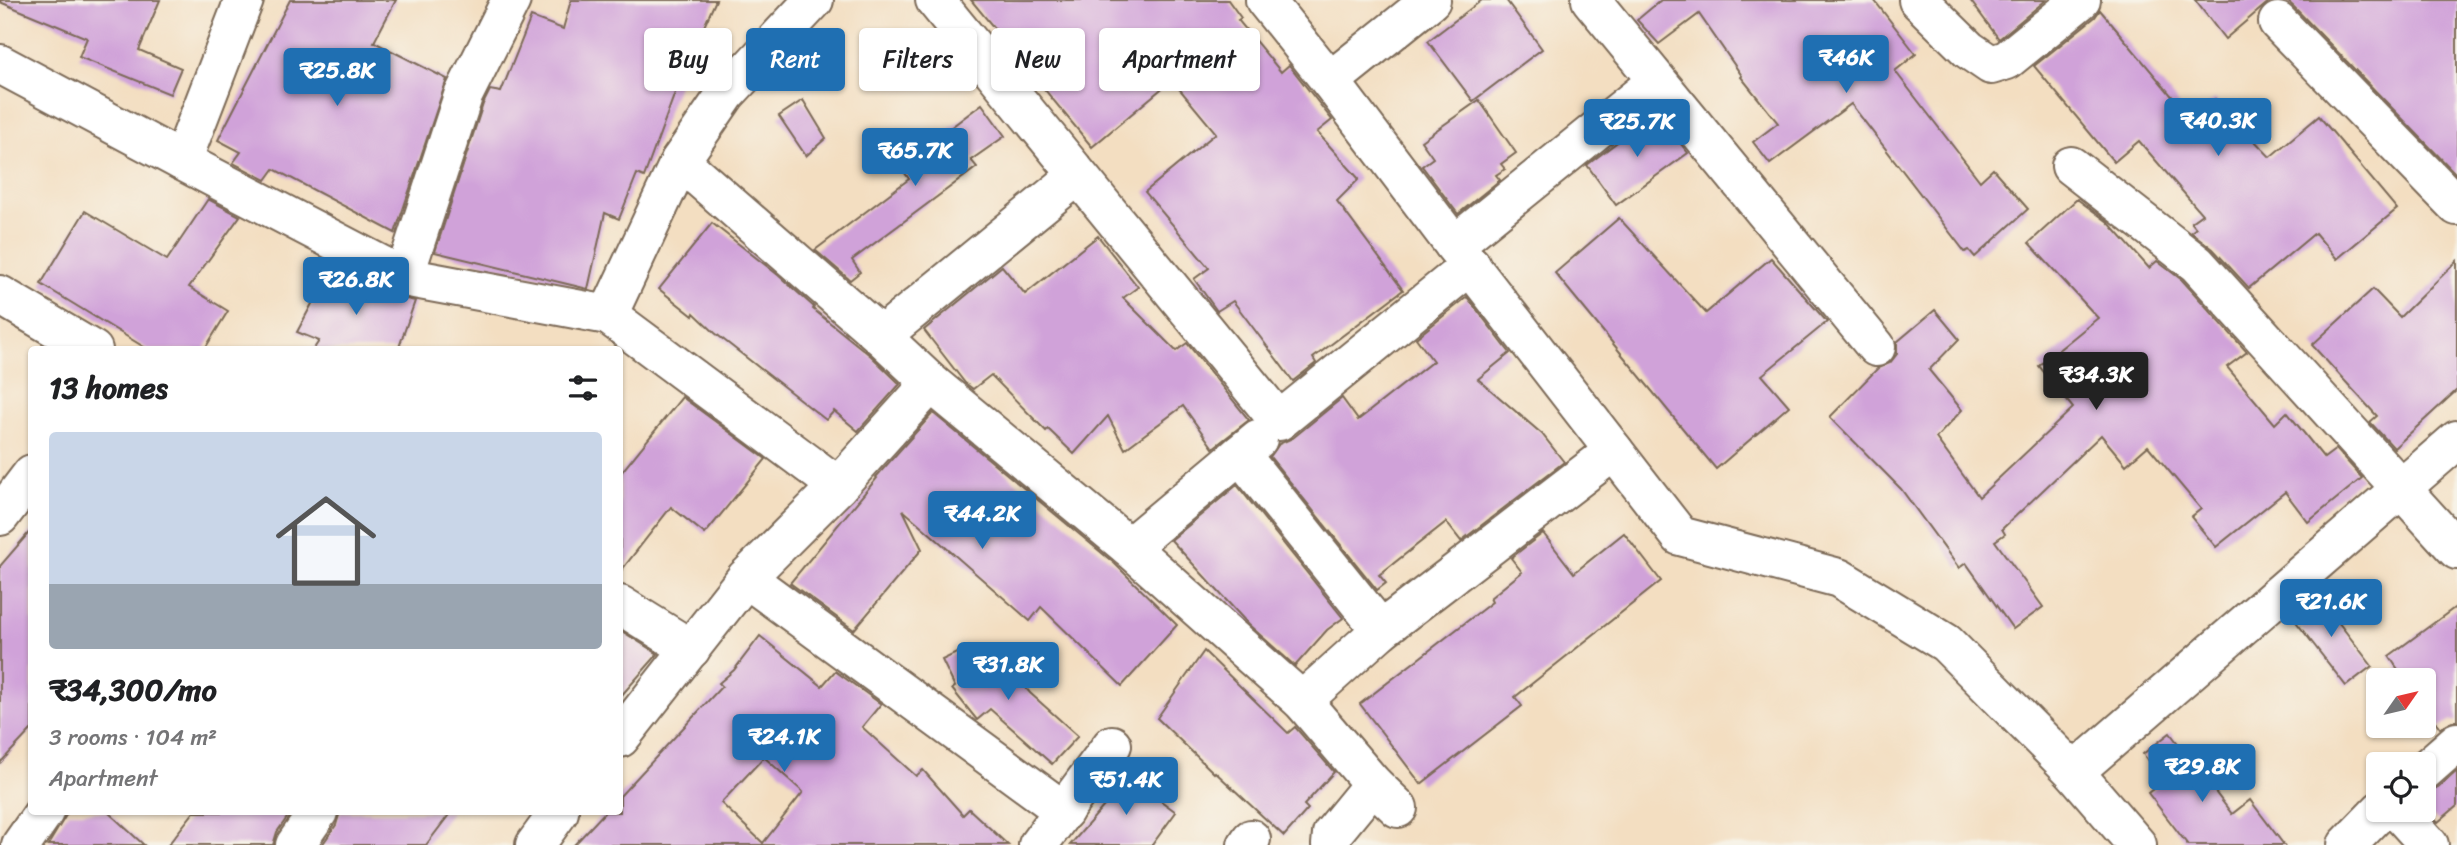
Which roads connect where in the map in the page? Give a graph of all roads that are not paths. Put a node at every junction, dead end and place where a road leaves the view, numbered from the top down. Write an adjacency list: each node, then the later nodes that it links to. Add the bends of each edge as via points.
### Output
1 (244, 0): 14 (street)
2 (511, 0): 20 (street, via 463,96)
3 (814, 0): 15 (street, via 726,94)
4 (935, 0): 17 (street)
5 (1265, 0): 12 (street)
6 (1431, 0): 12 (street)
7 (1591, 0): 13 (street)
8 (1918, 0): 9 (street, via 1991,65 2007,60)
9 (2081, 0)
10 (2278, 22): 18 (street)
11 (0, 64): 14 (street)
12 (1330, 81): 19 (street)
13 (1656, 82): 19 (street); 25 (street)
14 (182, 161): 20 (street)
15 (680, 161): 22 (street); 23 (street)
16 (2071, 166): 33 (street, via 2197,264)
17 (1077, 176): 23 (street); 27 (street)
18 (2457, 206)
19 (1462, 255): 27 (street); 29 (street)
20 (404, 277): 22 (street)
21 (0, 295): 24 (street)
22 (608, 315): 32 (street)
23 (881, 336): 26 (street)
24 (86, 346)
25 (1876, 347)
26 (931, 383): 32 (street); 35 (street)
27 (1279, 421): 30 (street)
28 (2457, 440): 33 (street)
29 (1614, 451): 39 (street); 46 (street, via 1680,536 1839,578 1946,643)
30 (1240, 454): 35 (street); 39 (street)
31 (28, 479): 34 (street)
32 (838, 486): 37 (street)
33 (2402, 489): 36 (street); 46 (street)
34 (0, 516)
35 (1129, 547): 41 (street)
36 (2457, 550)
37 (746, 579): 40 (street); 47 (street)
38 (623, 607): 40 (street)
39 (1381, 629): 41 (street)
40 (691, 649): 42 (street)
41 (1302, 701): 55 (street, via 1386,796 1332,834)
42 (623, 734)
43 (2457, 742): 45 (street)
44 (1112, 745): 47 (street)
45 (2436, 760)
46 (2074, 772): 56 (street)
47 (1064, 811): 54 (street)
48 (42, 815): 52 (street)
49 (316, 815): 53 (street)
50 (2369, 822): 57 (street)
51 (2408, 822): 58 (street)
52 (21, 845)
53 (295, 845)
54 (1038, 845)
55 (1331, 845)
56 (2137, 845)
57 (2347, 845)
58 (2429, 845)

